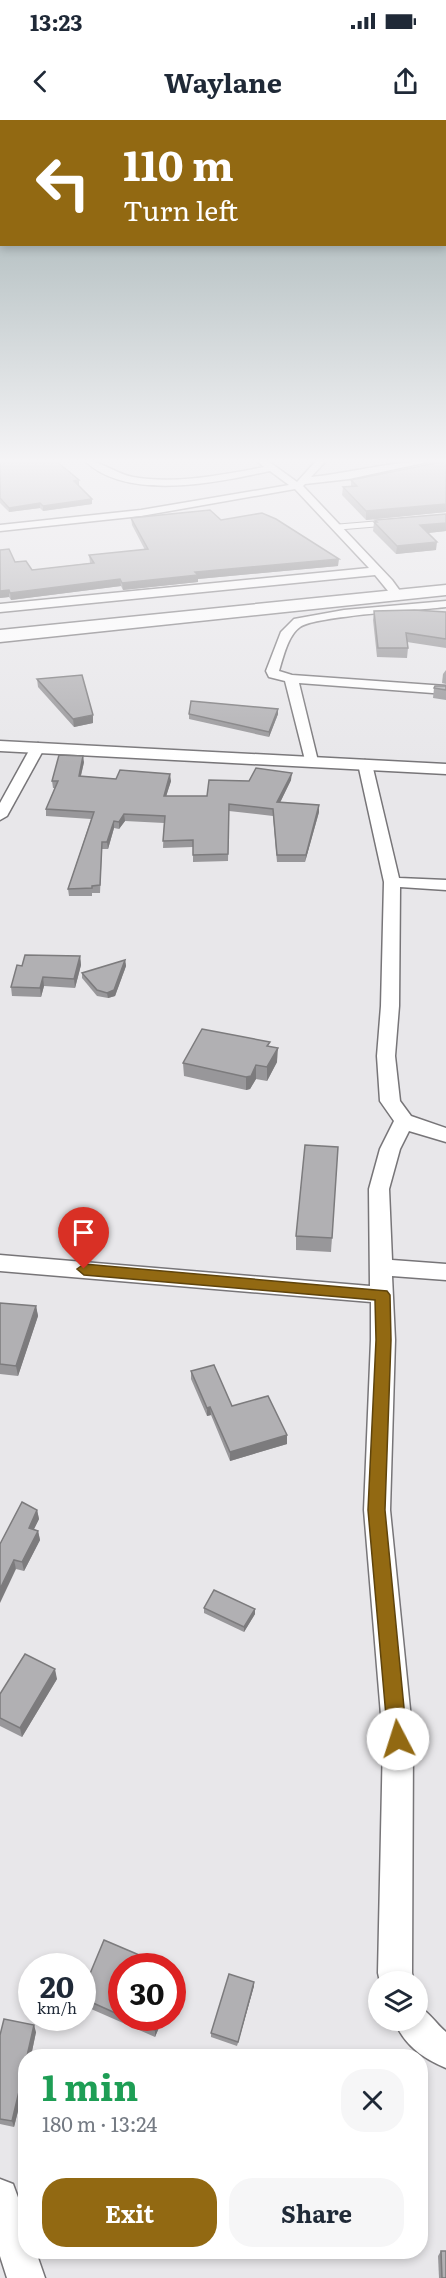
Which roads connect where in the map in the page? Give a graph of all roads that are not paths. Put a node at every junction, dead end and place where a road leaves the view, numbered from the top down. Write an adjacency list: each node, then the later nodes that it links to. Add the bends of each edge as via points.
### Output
1 (369, 562): 3 (street)
2 (446, 576): 3 (main road)
3 (388, 583): 4 (main road); 6 (street); 7 (main road); 8 (main road)
4 (446, 590)
5 (446, 604): 9 (street, via 298,622 287,632 272,671)
6 (0, 608)
7 (0, 620)
8 (0, 636)
9 (291, 680): 10 (street); 13 (street)
10 (446, 690)
11 (0, 746): 12 (street)
12 (38, 747): 13 (street); 16 (street)
13 (311, 761): 14 (street)
14 (365, 764): 15 (street); 17 (street)
15 (446, 769)
16 (0, 816)
17 (392, 882): 18 (street); 19 (street, via 386,1056 390,1101)
18 (446, 885)
19 (404, 1121): 20 (street); 22 (street, via 390,1149 379,1189)
20 (446, 1135)
21 (0, 1263): 24 (street)
22 (381, 1267): 23 (street); 24 (street)
23 (446, 1272)
24 (382, 1295): 25 (street, via 377,1510 398,1739)
25 (395, 1971)
26 (418, 2031): 27 (street)
27 (446, 2050)
28 (0, 2197): 29 (street)
29 (18, 2253)
30 (20, 2259): 31 (street)
31 (26, 2278)

